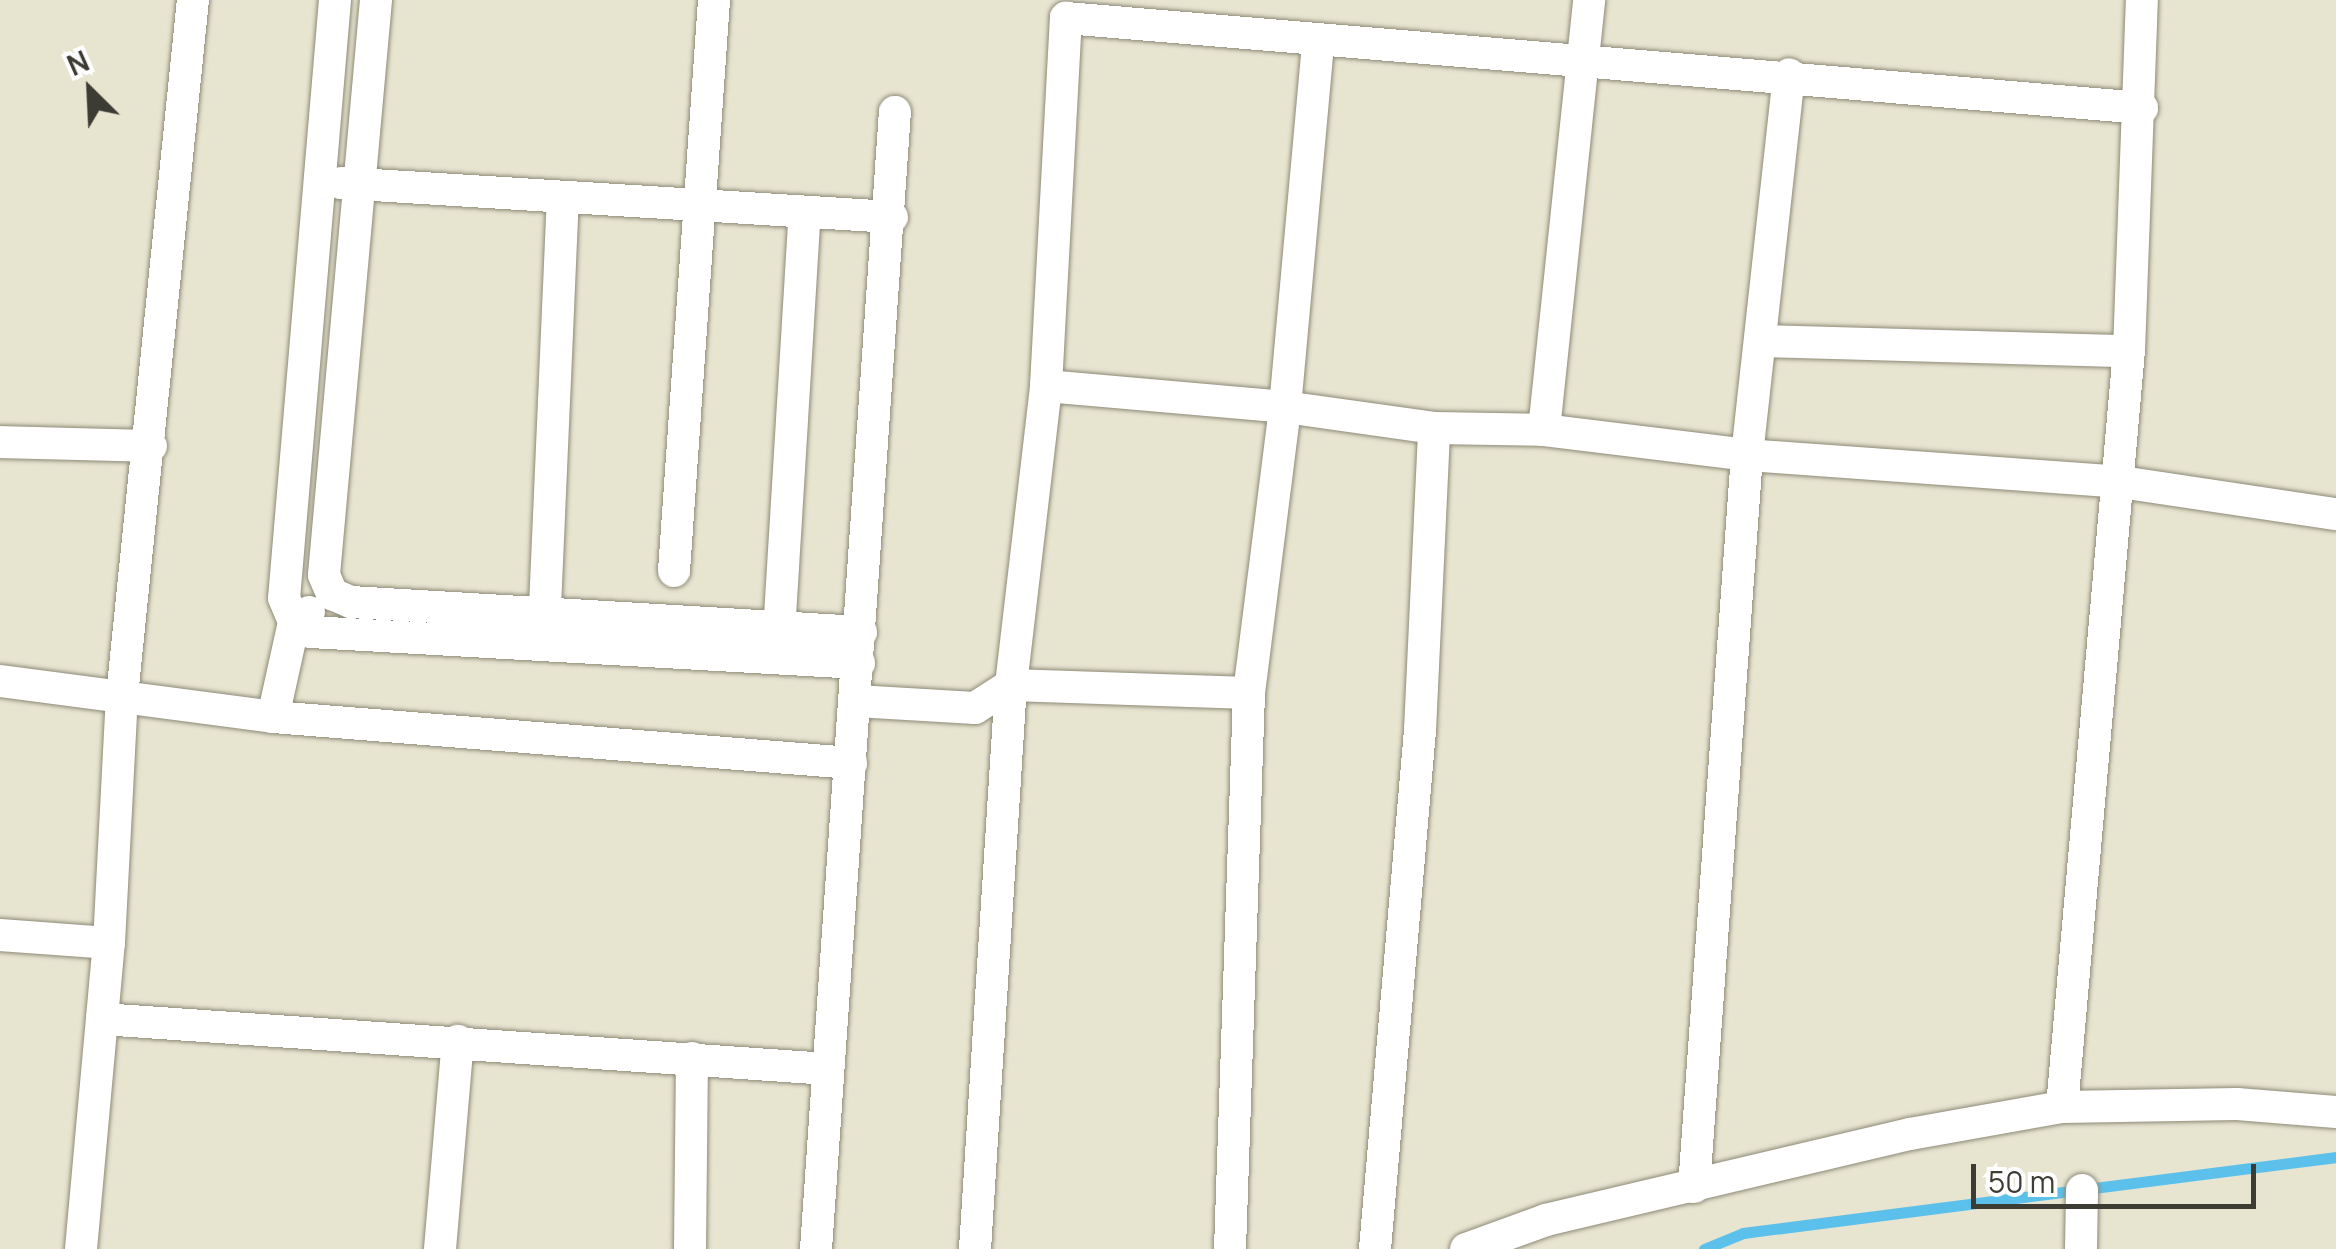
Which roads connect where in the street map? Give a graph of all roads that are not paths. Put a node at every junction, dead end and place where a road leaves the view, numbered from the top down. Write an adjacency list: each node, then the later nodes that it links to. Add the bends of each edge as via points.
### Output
1 (193, 0): 26 (street)
2 (334, 0): 14 (street)
3 (376, 0): 13 (street)
4 (714, 0): 16 (street)
5 (1590, 0): 9 (street)
6 (2142, 0): 11 (street)
7 (1067, 9): 8 (street); 21 (street)
8 (1318, 43): 9 (street); 22 (street)
9 (1585, 61): 10 (street); 24 (street)
10 (1789, 74): 11 (street); 19 (street)
11 (2142, 108): 20 (street)
12 (895, 112): 18 (street)
13 (363, 183): 14 (street); 15 (street); 31 (street, via 324,575)
14 (322, 184): 33 (street, via 284,598)
15 (563, 200): 16 (street); 32 (street)
16 (701, 208): 17 (street); 30 (street)
17 (806, 212): 18 (street); 34 (street)
18 (892, 216): 36 (street)
19 (1760, 341): 20 (street); 27 (street)
20 (2129, 350): 28 (street)
21 (1046, 386): 22 (street); 38 (street)
22 (1285, 407): 23 (street); 39 (street)
23 (1434, 428): 24 (street); 60 (street, via 1420,730)
24 (1544, 430): 27 (street)
25 (0, 442): 26 (street)
26 (151, 446): 40 (street)
27 (1747, 455): 28 (street); 52 (street)
28 (2114, 480): 29 (street); 50 (street)
29 (2336, 514)
30 (674, 571)
31 (332, 594): 32 (street, via 351,602); 33 (street)
32 (547, 610): 34 (street); 35 (street)
33 (294, 622): 35 (street, via 310,632); 42 (street)
34 (779, 642): 35 (street); 36 (street)
35 (542, 645)
36 (860, 648): 41 (street)
37 (0, 681): 40 (street)
38 (1011, 685): 39 (street); 41 (street, via 975,708); 58 (street)
39 (1249, 693): 59 (street)
40 (122, 696): 42 (street); 45 (street)
41 (856, 701): 43 (street)
42 (272, 717): 43 (street)
43 (852, 763): 49 (street)
44 (0, 935): 45 (street)
45 (109, 943): 46 (street)
46 (102, 1019): 47 (street); 54 (street)
47 (458, 1040): 48 (street); 55 (street)
48 (692, 1058): 49 (street); 56 (street)
49 (828, 1069): 57 (street)
50 (2062, 1107): 51 (street, via 2237,1104); 52 (street, via 1910,1134)
51 (2336, 1112)
52 (1694, 1187): 61 (street, via 1546,1220)
53 (2082, 1190): 62 (street)
54 (81, 1249)
55 (440, 1249)
56 (690, 1249)
57 (816, 1249)
58 (975, 1249)
59 (1230, 1249)
60 (1375, 1249)
61 (1466, 1249)
62 (2081, 1249)

